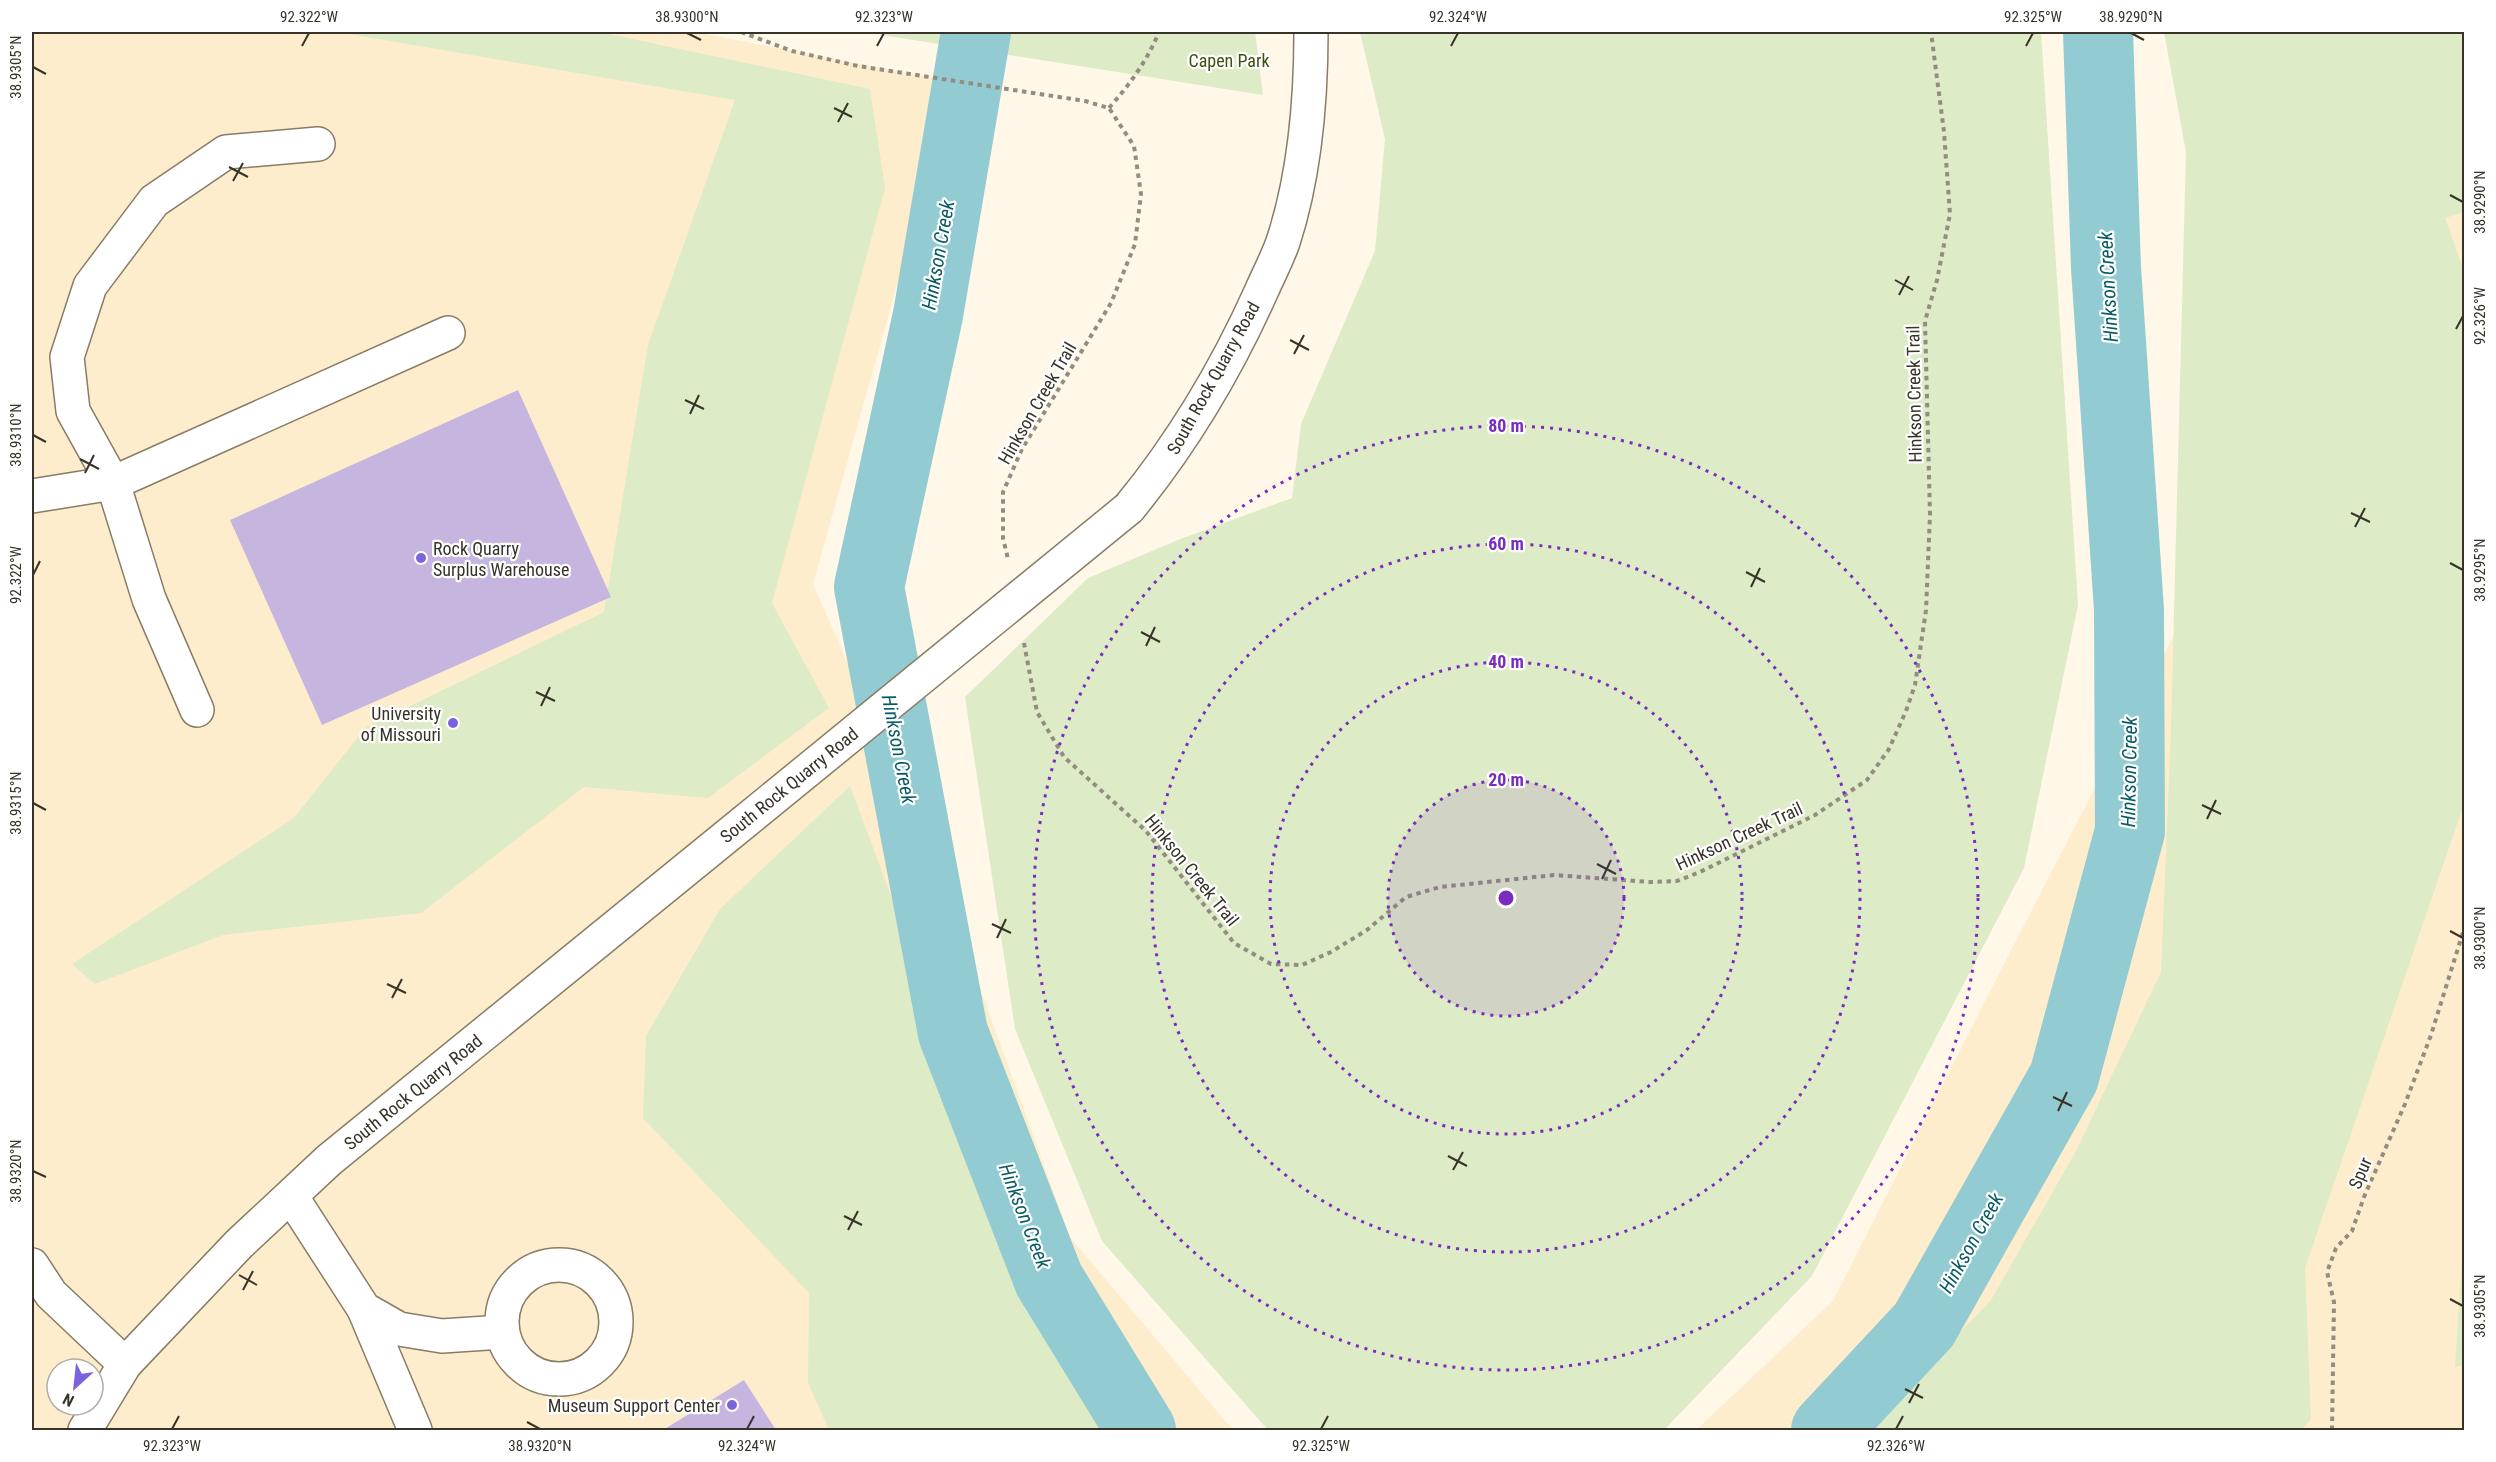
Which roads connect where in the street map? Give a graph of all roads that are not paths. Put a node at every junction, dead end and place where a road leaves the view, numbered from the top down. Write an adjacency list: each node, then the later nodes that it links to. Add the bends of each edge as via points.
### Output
1 (1311, 32): 7 (street, South Rock Quarry Road, bridge, via 1311,83 1300,169 1283,242 1244,329 1196,418 1129,508 329,1160)
2 (318, 144): 4 (street, via 226,152 154,201 90,286 67,357 73,411)
3 (448, 333): 4 (street)
4 (112, 483): 5 (street); 6 (street, via 149,600)
5 (32, 496)
6 (197, 710)
7 (291, 1196): 9 (street); 11 (street, South Rock Quarry Road, via 239,1244)
8 (32, 1265): 11 (street, via 51,1294)
9 (364, 1309): 10 (street, via 399,1329 442,1335); 13 (street)
10 (502, 1332)
11 (125, 1364): 12 (street, South Rock Quarry Road)
12 (85, 1431)
13 (415, 1431)

